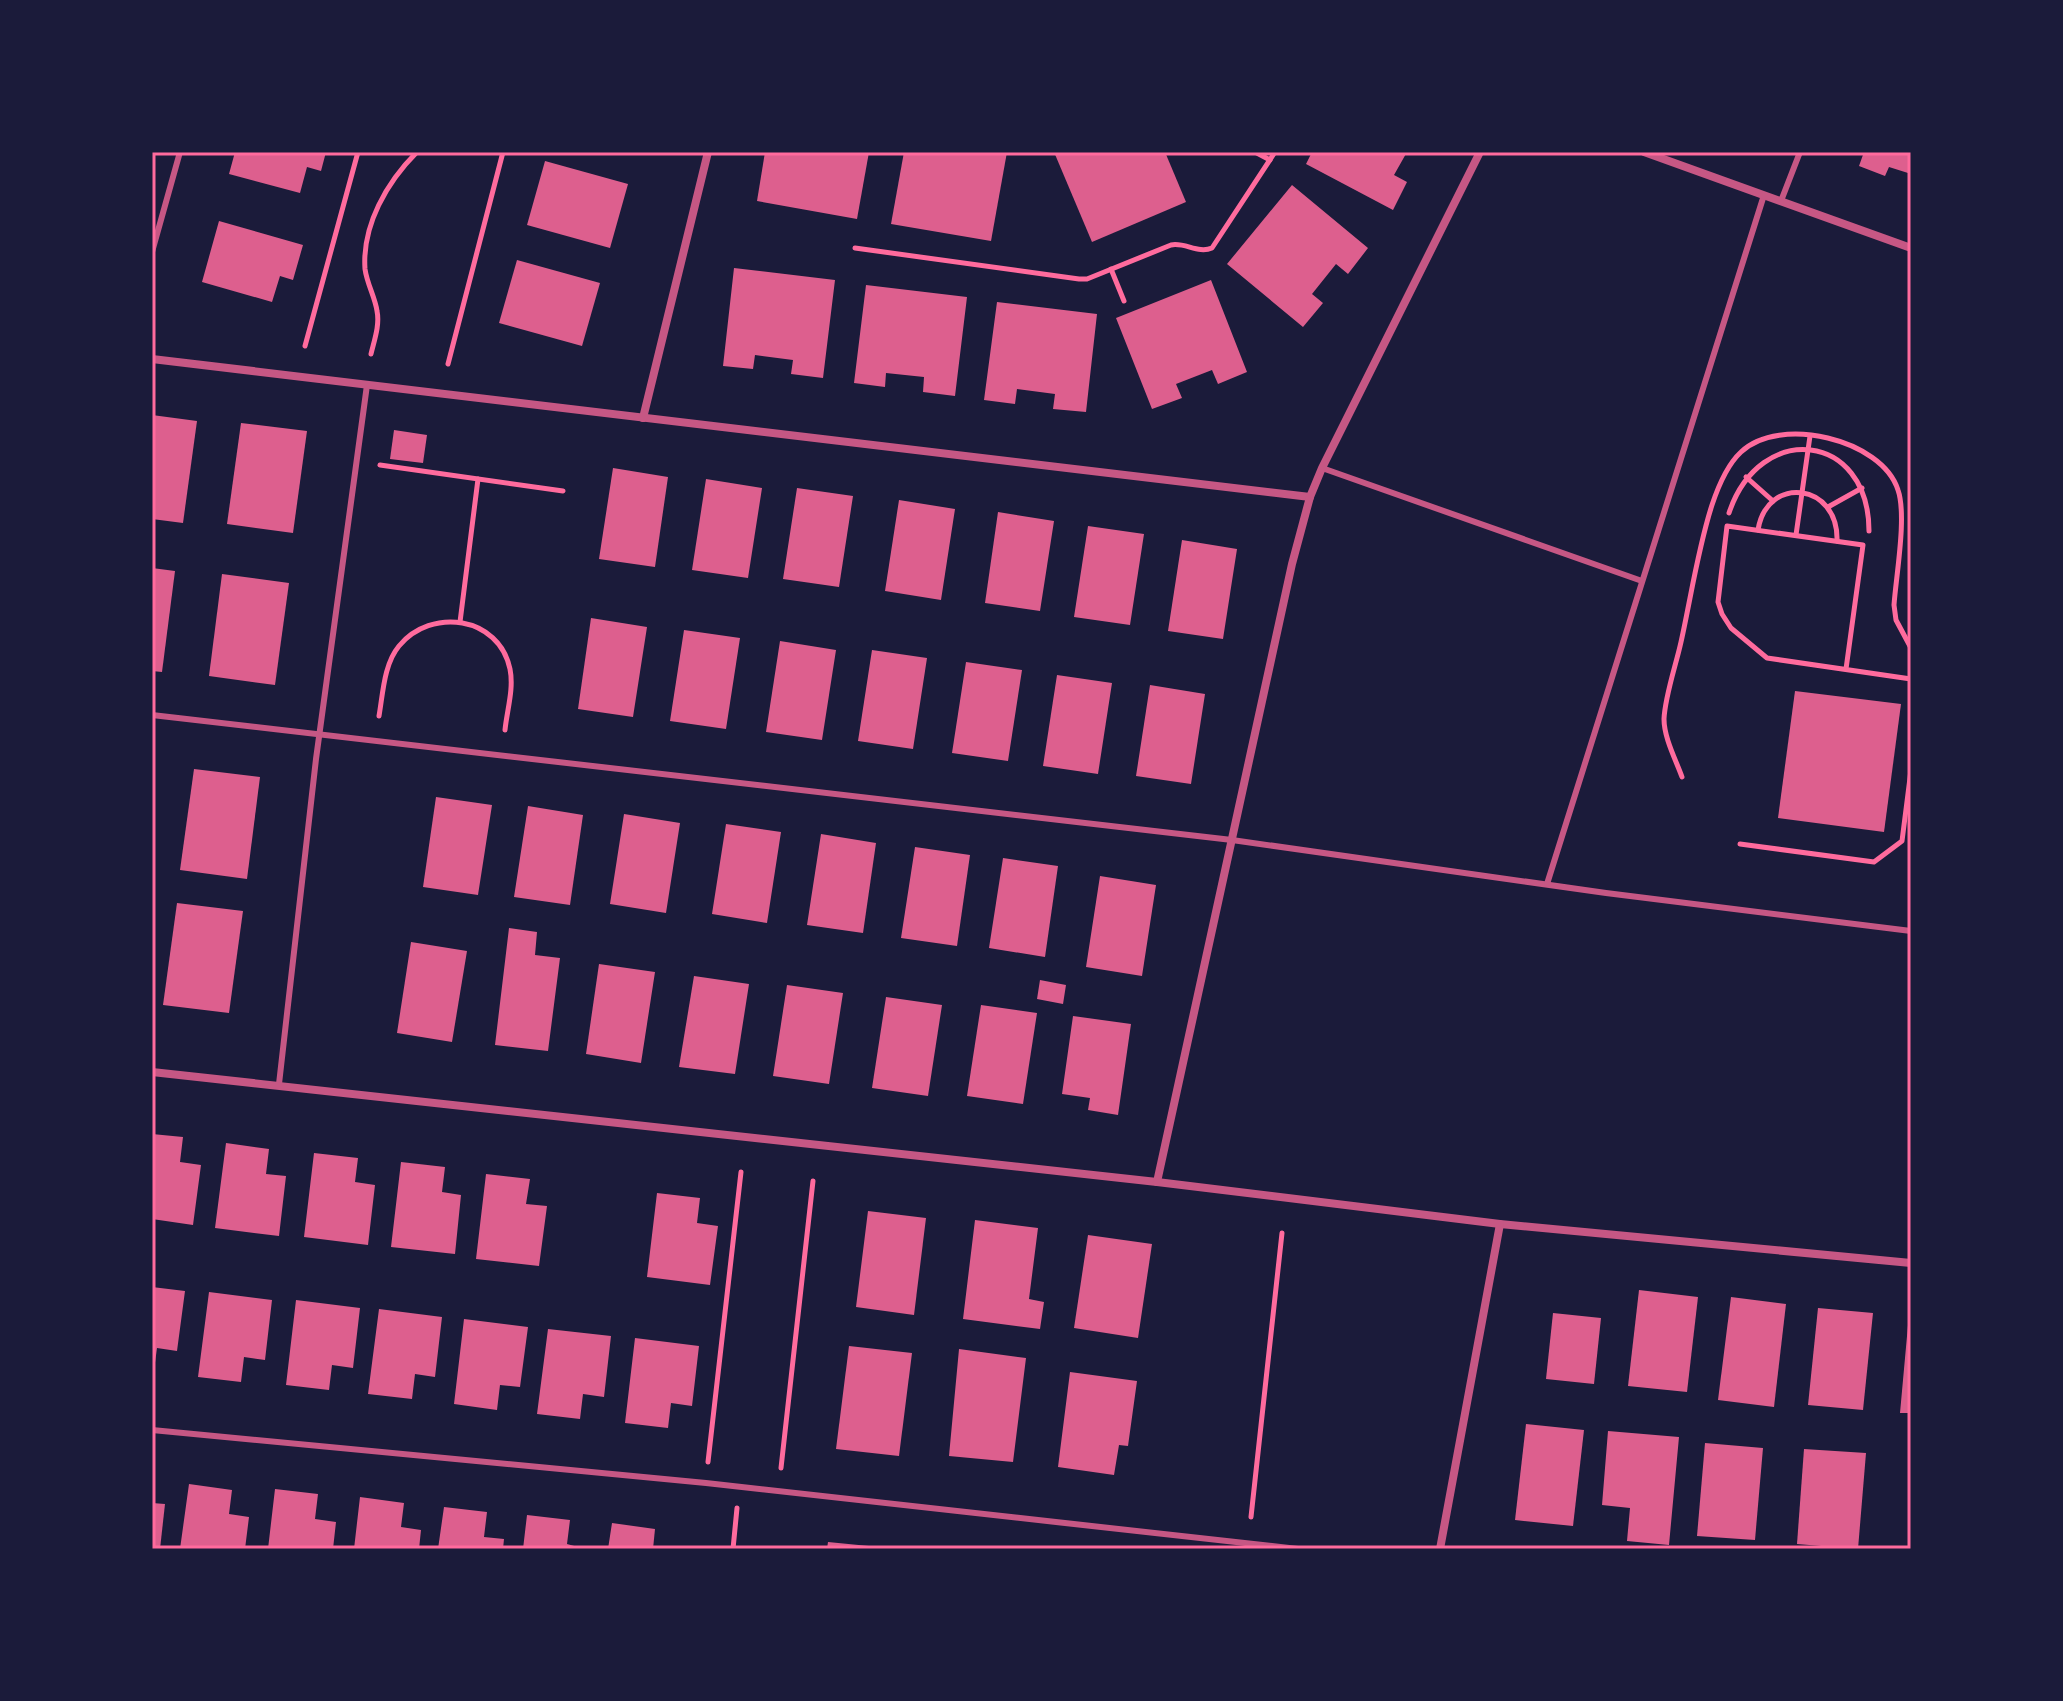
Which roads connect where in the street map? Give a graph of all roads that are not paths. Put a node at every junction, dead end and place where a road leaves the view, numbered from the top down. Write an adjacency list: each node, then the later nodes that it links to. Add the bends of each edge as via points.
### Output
1 (180, 152): 9 (lane)
2 (708, 152): 12 (street)
3 (1480, 152): 13 (street)
4 (1644, 152): 6 (street)
5 (1800, 152): 7 (lane)
6 (1764, 195): 7 (street); 15 (lane)
7 (1781, 201): 8 (street)
8 (1911, 248)
9 (152, 252)
10 (152, 359): 11 (street)
11 (367, 385): 12 (street); 17 (lane)
12 (643, 418): 14 (street)
13 (1322, 468): 14 (street); 15 (lane)
14 (1310, 497): 18 (street)
15 (1642, 581): 19 (lane)
16 (152, 715): 17 (lane)
17 (320, 734): 18 (lane); 22 (lane)
18 (1232, 840): 19 (lane); 23 (street)
19 (1547, 884): 20 (lane)
20 (1911, 931)
21 (152, 1072): 22 (street)
22 (279, 1084): 23 (street)
23 (1157, 1182): 24 (street)
24 (1500, 1224): 25 (street); 28 (street)
25 (1911, 1263)
26 (152, 1430): 27 (lane, via 706,1483)
27 (1298, 1549)
28 (1440, 1549)

